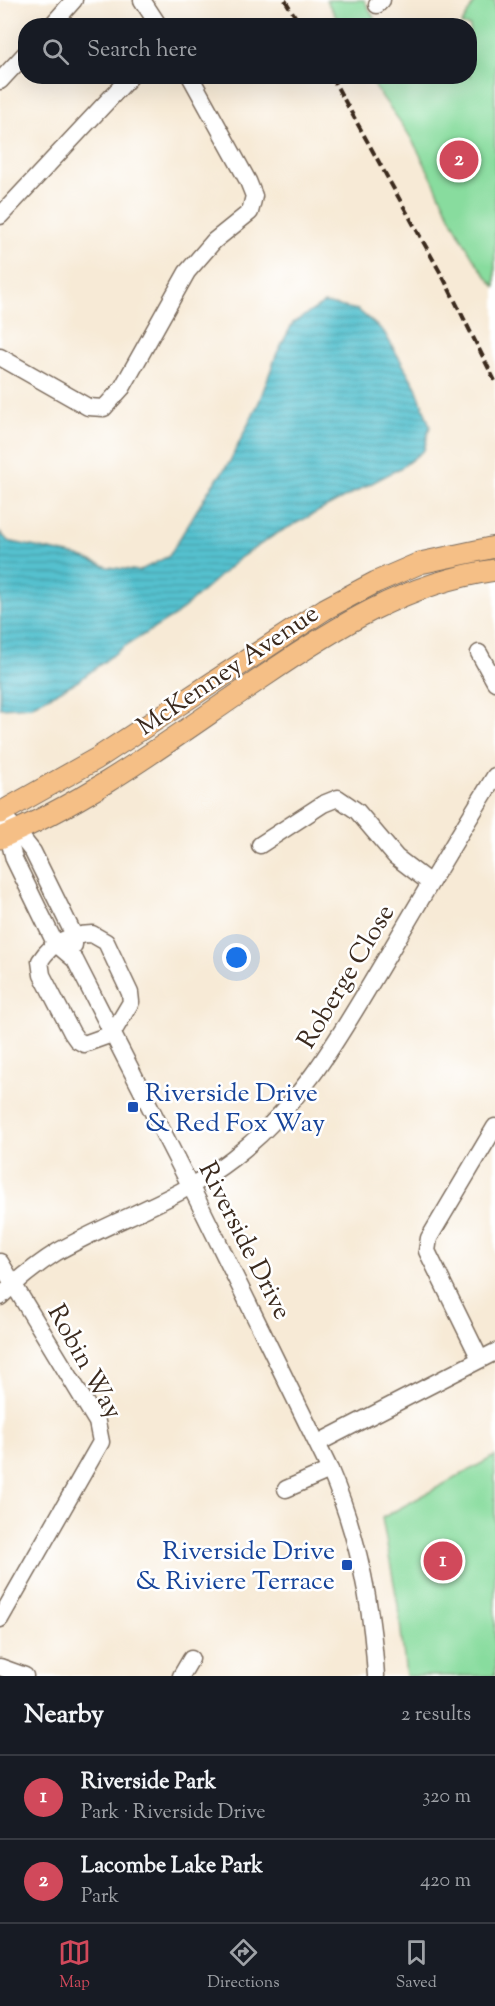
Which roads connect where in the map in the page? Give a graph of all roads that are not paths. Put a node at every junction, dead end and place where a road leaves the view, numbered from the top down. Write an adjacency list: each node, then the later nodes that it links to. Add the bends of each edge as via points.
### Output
1 (74, 0): 3 (street)
2 (142, 0): 4 (street)
3 (58, 18)
4 (154, 18)
5 (18, 62): 6 (street)
6 (0, 81)
7 (124, 84): 9 (street)
8 (194, 84): 10 (street, via 252,190 250,212 214,241 187,272 122,388 104,408 88,407)
9 (0, 216)
10 (0, 357)
11 (495, 547): 16 (main road, McKenney Avenue, via 420,563 325,609 96,759)
12 (495, 570): 17 (main road, McKenney Avenue, via 427,586 360,614 120,773)
13 (478, 653): 14 (street)
14 (495, 682)
15 (495, 776): 19 (street, Roberge Close)
16 (1, 811): 17 (street, Riverside Drive)
17 (8, 835): 20 (street, Riverside Drive, via 33,852); 21 (street, Riverside Drive, via 14,859)
18 (260, 845): 19 (street, via 338,798 357,811 396,857)
19 (430, 883): 25 (street, Roberge Close, via 301,1094 253,1142)
20 (74, 934): 21 (street); 22 (street, Riverside Drive); 23 (street, via 92,934 105,942 130,993 128,1011)
21 (55, 944): 22 (street, Riverside Drive); 23 (street, via 40,961 40,967 72,1033 84,1044)
22 (75, 960): 23 (street, Riverside Drive)
23 (112, 1034): 25 (street, Riverside Drive)
24 (495, 1127): 29 (street, via 429,1238 427,1251)
25 (191, 1187): 27 (street, Roberge Close, via 59,1251); 30 (street, Riverside Drive)
26 (0, 1262): 27 (street, Robin Way)
27 (13, 1285): 28 (street, Roberge Close); 33 (street, Robin Way, via 97,1422 101,1442)
28 (0, 1297)
29 (488, 1355): 30 (street)
30 (318, 1443): 31 (street, Riverside Drive)
31 (330, 1470): 32 (street); 38 (street, Riverside Drive, via 362,1568)
32 (286, 1489)
33 (0, 1619)
34 (190, 1659): 37 (street)
35 (0, 1666): 36 (street)
36 (25, 1676)
37 (181, 1676)
38 (376, 1676)

